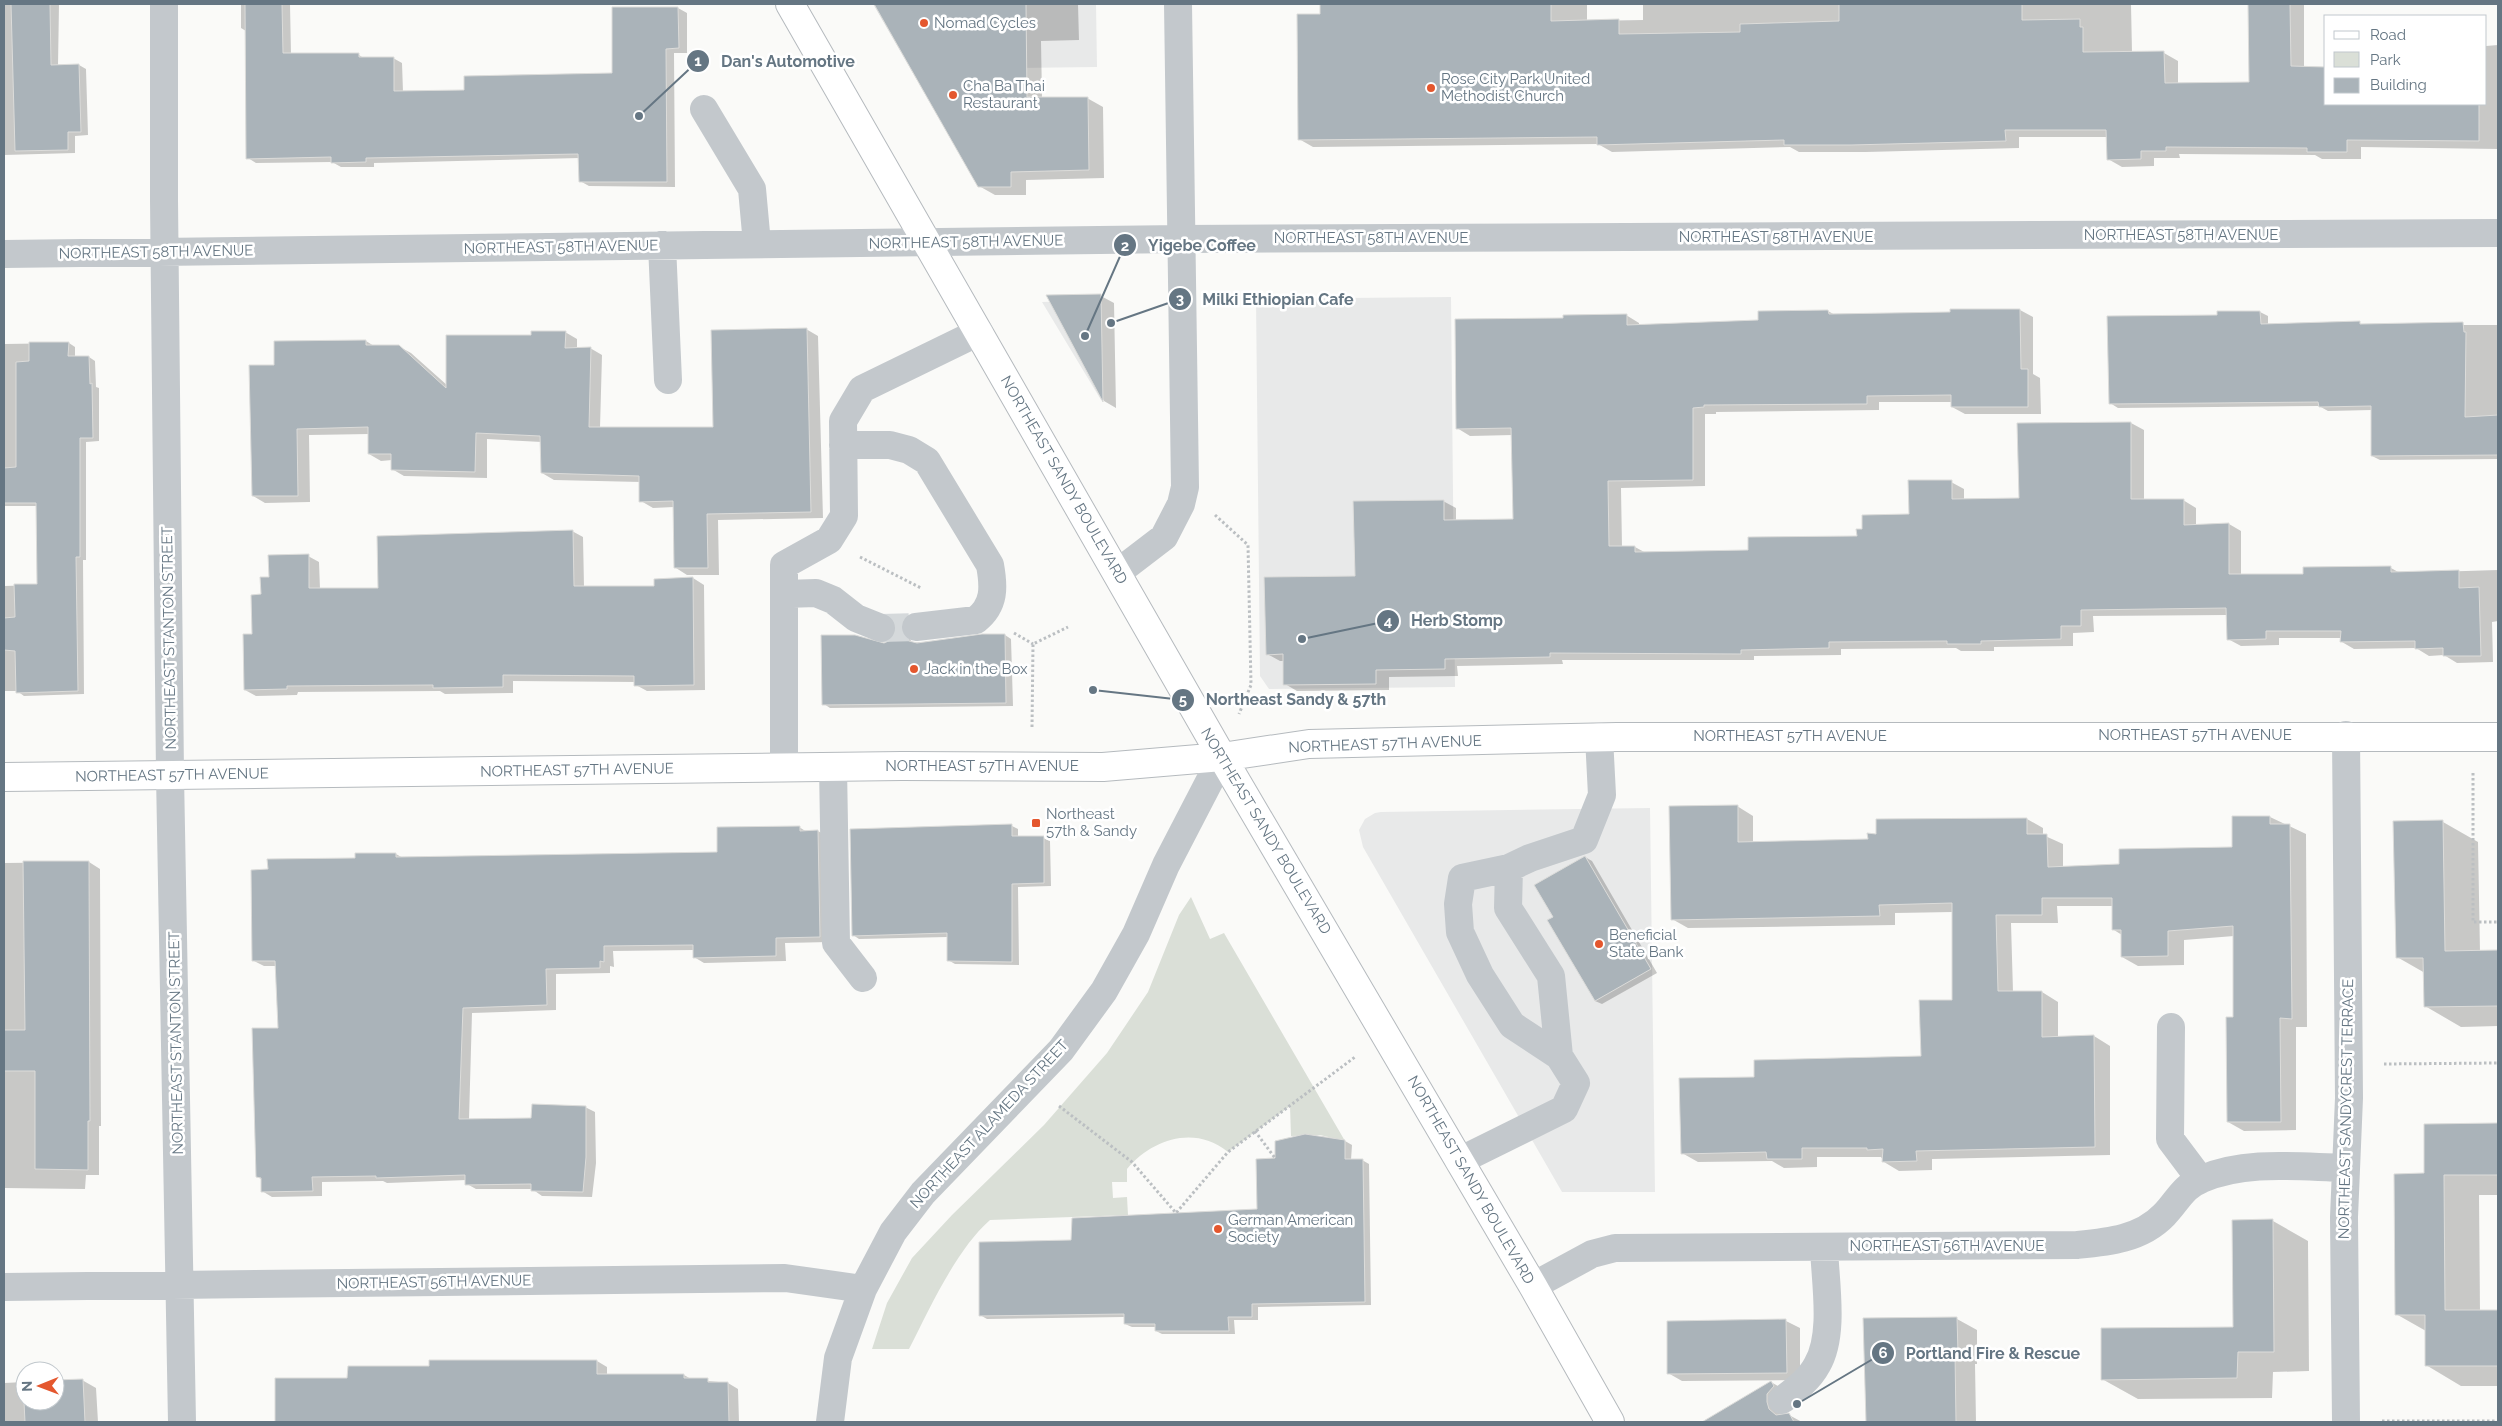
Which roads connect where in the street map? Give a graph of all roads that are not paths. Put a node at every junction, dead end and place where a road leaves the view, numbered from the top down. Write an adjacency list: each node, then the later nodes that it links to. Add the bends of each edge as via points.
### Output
1 (164, 4): 10 (street, NORTHEAST STANTON STREET)
2 (790, 4): 7 (main road, NORTHEAST SANDY BOULEVARD)
3 (1178, 4): 6 (street)
4 (704, 109): 8 (street, via 752,190)
5 (2498, 233): 6 (street, NORTHEAST 58TH AVENUE)
6 (1182, 239): 7 (street, NORTHEAST 58TH AVENUE); 15 (street, via 1185,487 1181,504 1164,537)
7 (929, 242): 8 (street, NORTHEAST 58TH AVENUE); 12 (main road, NORTHEAST SANDY BOULEVARD)
8 (757, 244): 9 (street, NORTHEAST 58TH AVENUE)
9 (662, 246): 10 (street, NORTHEAST 58TH AVENUE); 13 (street)
10 (165, 252): 11 (street, NORTHEAST 58TH AVENUE); 25 (street, NORTHEAST STANTON STREET)
11 (4, 254)
12 (979, 332): 14 (street, via 862,389 843,421); 15 (main road, NORTHEAST SANDY BOULEVARD)
13 (668, 380)
14 (844, 445): 16 (street, via 844,516 829,540 784,565); 17 (street, via 890,445 909,450 927,461 990,565 994,584 984,614 976,620)
15 (1116, 573): 22 (main road, NORTHEAST SANDY BOULEVARD)
16 (785, 594): 18 (street, via 816,593 833,600 856,618); 24 (street)
17 (916, 627)
18 (881, 628)
19 (2346, 735): 20 (main road, NORTHEAST 57TH AVENUE); 21 (main road, NORTHEAST 57TH AVENUE); 32 (street, NORTHEAST SANDYCREST TERRACE, via 2349,1098)
20 (1599, 737): 22 (main road, NORTHEAST 57TH AVENUE, via 1309,744); 27 (street, via 1602,794 1584,840)
21 (2486, 737)
22 (1222, 757): 23 (main road, NORTHEAST 57TH AVENUE, via 1103,767); 31 (main road, NORTHEAST SANDY BOULEVARD); 38 (street, NORTHEAST ALAMEDA STREET, via 1166,865 1136,934 1104,991 1061,1050 906,1213 880,1253)
23 (833, 766): 24 (main road, NORTHEAST 57TH AVENUE); 28 (street, via 836,943)
24 (784, 767): 25 (main road, NORTHEAST 57TH AVENUE)
25 (170, 775): 26 (main road, NORTHEAST 57TH AVENUE); 35 (street, NORTHEAST STANTON STREET)
26 (4, 777)
27 (1509, 868): 30 (street, via 1508,908 1552,976); 30 (street, via 1462,878 1458,904 1460,932 1480,975 1512,1025)
28 (863, 978)
29 (2171, 1027): 33 (street, via 2170,1139)
30 (1559, 1056): 31 (street, via 1576,1083 1564,1109)
31 (1460, 1161): 36 (main road, NORTHEAST SANDY BOULEVARD)
32 (2345, 1168): 33 (street, NORTHEAST 56TH AVENUE, via 2251,1167 2223,1171); 43 (street, NORTHEAST SANDYCREST TERRACE)
33 (2200, 1179): 34 (street, NORTHEAST 56TH AVENUE, via 2177,1197 2165,1215 2149,1227 2109,1242)
34 (1824, 1247): 36 (street, NORTHEAST 56TH AVENUE, via 1604,1250); 39 (street, via 1826,1343 1818,1365 1804,1383)
35 (181, 1285): 37 (street, NORTHEAST 56TH AVENUE); 38 (street, NORTHEAST 56TH AVENUE, via 786,1278); 40 (street, NORTHEAST STANTON STREET)
36 (1533, 1286): 42 (main road, NORTHEAST SANDY BOULEVARD)
37 (4, 1287)
38 (863, 1290): 41 (street, NORTHEAST ALAMEDA STREET, via 838,1358)
39 (1782, 1400)
40 (182, 1422)
41 (830, 1422)
42 (1610, 1422)
43 (2346, 1422)

